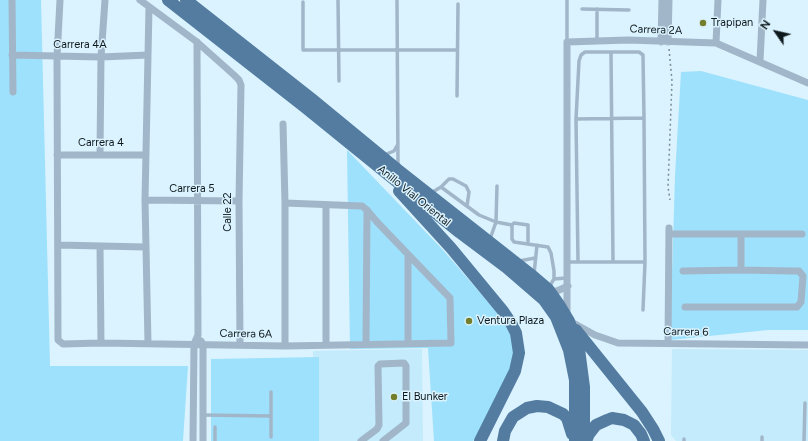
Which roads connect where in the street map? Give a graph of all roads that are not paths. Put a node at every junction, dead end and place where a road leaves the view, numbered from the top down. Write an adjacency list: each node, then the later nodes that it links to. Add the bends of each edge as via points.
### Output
1 (12, 0): 29 (street)
2 (60, 0): 31 (street)
3 (105, 0): 32 (street)
4 (140, 0): 16 (street)
5 (168, 0): 47 (highway, Anillo Vial Oriental)
6 (186, 0): 46 (highway, Anillo Vial Oriental)
7 (338, 0): 25 (lane)
8 (567, 0): 22 (lane)
9 (662, 0): 23 (street)
10 (669, 0): 23 (street)
11 (718, 0): 24 (street)
12 (763, 0): 33 (street)
13 (397, 1): 26 (lane)
14 (303, 2): 25 (lane, via 303,50)
15 (458, 4): 27 (lane)
16 (149, 7): 21 (street); 30 (street)
17 (582, 9): 18 (lane)
18 (597, 9): 19 (lane); 20 (lane)
19 (629, 10)
20 (597, 41): 22 (street, Carrera 2A); 23 (street, Carrera 2A)
21 (197, 42): 53 (street); 54 (street, Calle 22, via 239,80 241,85)
22 (567, 42): 72 (street)
23 (664, 42): 24 (street, Carrera 2A)
24 (716, 43): 33 (street, Carrera 2A)
25 (338, 50): 26 (lane); 34 (lane)
26 (398, 50): 27 (lane); 42 (lane)
27 (457, 50): 37 (lane)
28 (611, 52): 38 (lane); 39 (lane, via 639,52 643,55); 40 (lane, via 585,52 581,55)
29 (12, 55): 31 (street, Carrera 4A); 36 (street)
30 (148, 55): 32 (street, Carrera 4A); 45 (street)
31 (57, 56): 32 (street, Carrera 4A); 44 (street)
32 (101, 57): 43 (street)
33 (760, 61): 35 (street, Carrera 2A)
34 (339, 81)
35 (808, 83)
36 (13, 92)
37 (457, 96)
38 (611, 118): 39 (lane); 40 (lane); 74 (lane)
39 (644, 118): 75 (lane)
40 (576, 119): 73 (lane)
41 (283, 124): 55 (street)
42 (399, 143): 46 (lane, via 394,151); 48 (lane)
43 (100, 154): 44 (street, Carrera 4); 45 (street, Carrera 4)
44 (57, 155): 65 (street)
45 (145, 155): 52 (street)
46 (382, 156): 48 (highway, Anillo Vial Oriental)
47 (381, 169): 107 (highway, via 451,248 512,323 519,353 515,372); 109 (highway, Anillo Vial Oriental, via 521,279 556,317 567,343 575,380)
48 (398, 170): 51 (highway, Anillo Vial Oriental)
49 (497, 186): 59 (lane)
50 (441, 187): 51 (lane); 57 (lane); 57 (lane, via 453,179 466,186 469,192)
51 (429, 194): 63 (highway, Anillo Vial Oriental)
52 (145, 200): 53 (street, Carrera 5); 68 (street)
53 (198, 200): 54 (street, Carrera 5); 84 (street)
54 (239, 201): 92 (street, Calle 22)
55 (285, 203): 56 (street); 95 (street)
56 (326, 205): 58 (street, via 362,206); 93 (street)
57 (467, 206): 59 (lane)
58 (367, 210): 69 (street); 91 (street)
59 (496, 222): 60 (lane); 63 (lane)
60 (512, 225): 64 (lane, via 512,240); 64 (lane, via 528,225)
61 (802, 234): 62 (street)
62 (741, 235): 76 (street); 88 (street, via 669,231)
63 (490, 242): 71 (highway, Anillo Vial Oriental)
64 (528, 244): 66 (lane)
65 (58, 245): 67 (street); 85 (street, Carrera 6A, via 58,340 63,344)
66 (537, 245): 70 (lane); 80 (lane, via 548,247 551,253 554,271)
67 (100, 246): 68 (street); 85 (street)
68 (145, 247): 86 (street)
69 (408, 255): 87 (street); 87 (street, Carrera 6A, via 450,298 451,343)
70 (535, 258): 71 (lane); 78 (lane)
71 (515, 261): 78 (highway, Anillo Vial Oriental)
72 (567, 262): 73 (lane); 79 (street)
73 (578, 262): 74 (lane)
74 (613, 262): 75 (lane)
75 (645, 262): 82 (lane)
76 (741, 270): 77 (street); 81 (street, via 799,271 803,276 800,302 797,307 791,308)
77 (684, 271)
78 (534, 277): 80 (highway, Anillo Vial Oriental)
79 (568, 282): 80 (lane); 80 (street, via 557,291); 83 (street)
80 (550, 287): 83 (highway, Anillo Vial Oriental)
81 (685, 308)
82 (643, 310)
83 (569, 321): 88 (street, Carrera 6, via 595,335 618,343); 110 (highway, Anillo Vial Oriental, via 579,349 582,369); 112 (highway, via 646,417)
84 (198, 335): 89 (street); 90 (street)
85 (101, 343): 86 (street, Carrera 6A)
86 (148, 343): 89 (street, Carrera 6A)
87 (408, 343): 91 (street, Carrera 6A)
88 (668, 343): 94 (street, Carrera 6)
89 (194, 344): 90 (street, Carrera 6A); 102 (street)
90 (203, 344): 92 (street, Carrera 6A); 98 (street)
91 (366, 344): 93 (street, Carrera 6A)
92 (240, 345): 95 (street, Carrera 6A)
93 (326, 345): 95 (street, Carrera 6A)
94 (808, 345)
95 (285, 346)
96 (271, 392): 99 (lane)
97 (805, 403): 113 (lane)
98 (203, 415): 99 (lane); 103 (street)
99 (270, 416): 101 (lane)
100 (215, 427): 104 (lane)
101 (271, 437)
102 (193, 441)
103 (203, 441)
104 (215, 441)
105 (361, 441): 106 (street, via 379,425 378,366 404,363 406,423)
106 (383, 441)
107 (480, 441)
108 (503, 441): 109 (highway, via 507,426 513,417 527,408 537,406 548,407 563,414 567,418)
109 (575, 441)
110 (585, 441): 111 (highway, via 596,425 612,418 634,425)
111 (644, 441)
112 (658, 441)
113 (804, 441)

